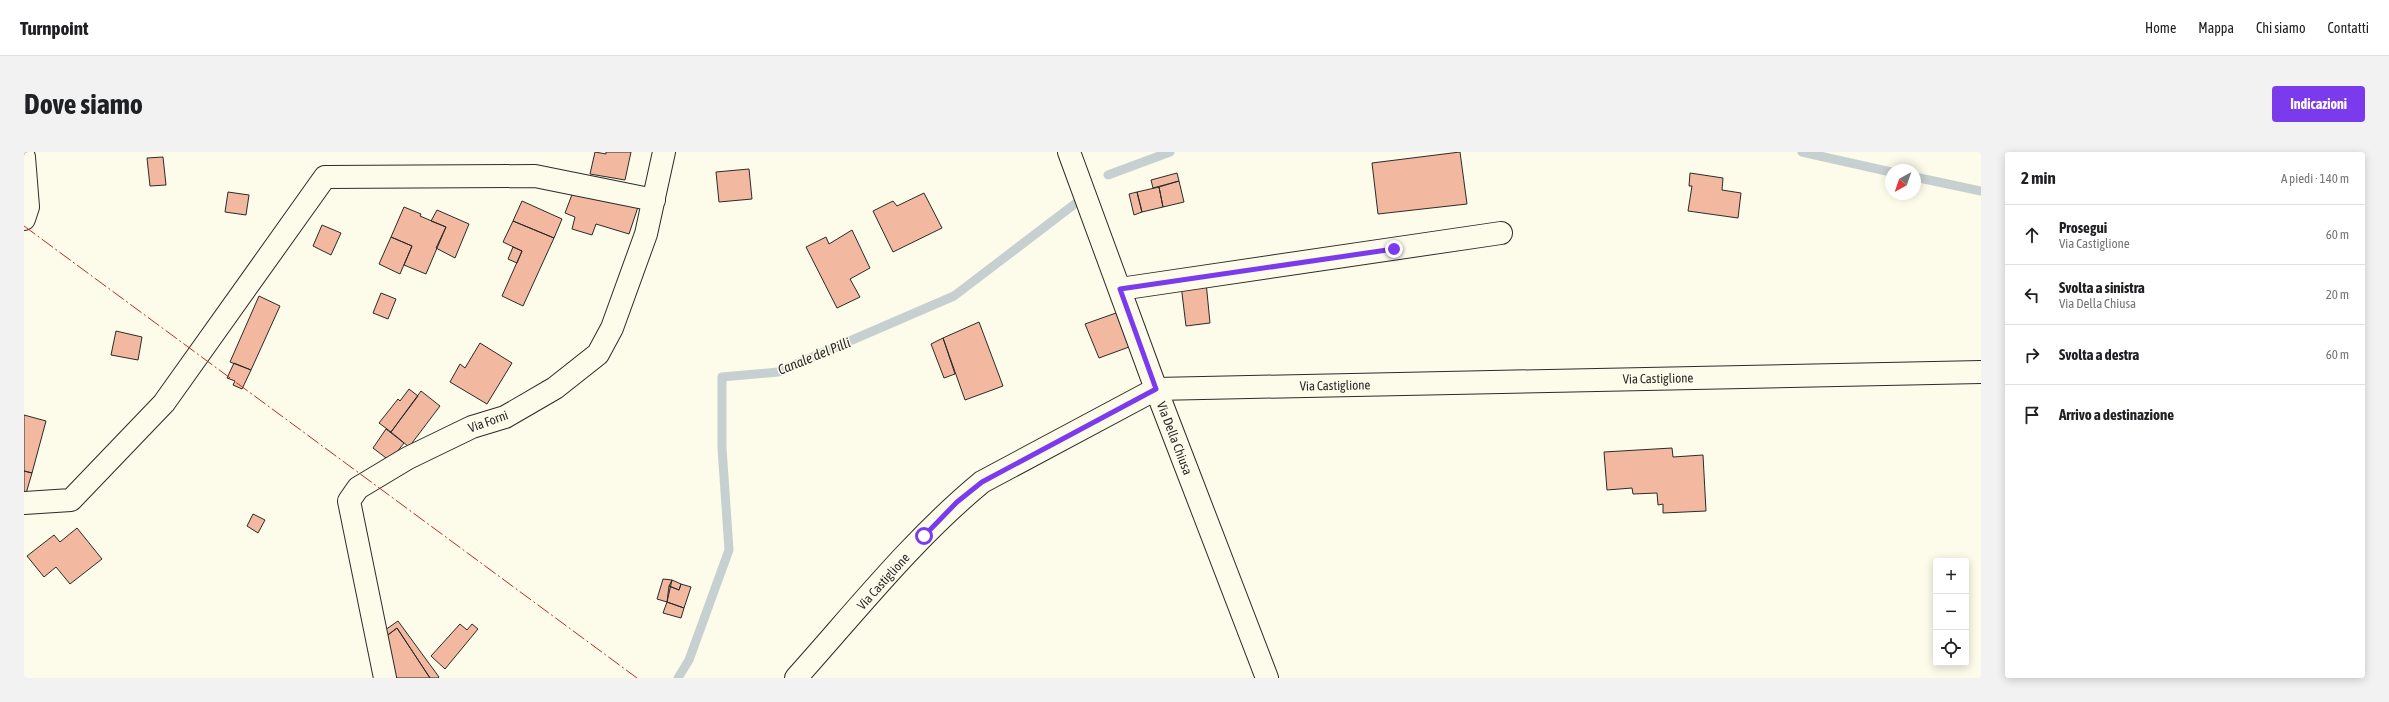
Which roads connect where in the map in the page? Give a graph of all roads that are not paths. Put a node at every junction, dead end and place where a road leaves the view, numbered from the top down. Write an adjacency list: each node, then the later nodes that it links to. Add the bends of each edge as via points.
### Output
1 (664, 152): 4 (street, Via Forni)
2 (1069, 152): 7 (street, Via Della Chiusa)
3 (24, 157): 5 (street, via 28,207)
4 (654, 200): 10 (street, via 535,176 325,177 164,403 71,500); 11 (street, Via Forni, via 646,234 612,328 598,354 555,388 505,417 472,427 408,458 358,488 349,501)
5 (24, 219)
6 (1501, 233): 7 (street)
7 (1120, 289): 9 (street, Via Della Chiusa)
8 (1981, 372): 9 (street, Via Castiglione)
9 (1156, 389): 12 (street, Via Castiglione, via 982,482 957,502); 13 (street, Via Della Chiusa)
10 (24, 503)
11 (385, 678)
12 (796, 678)
13 (1267, 678)

